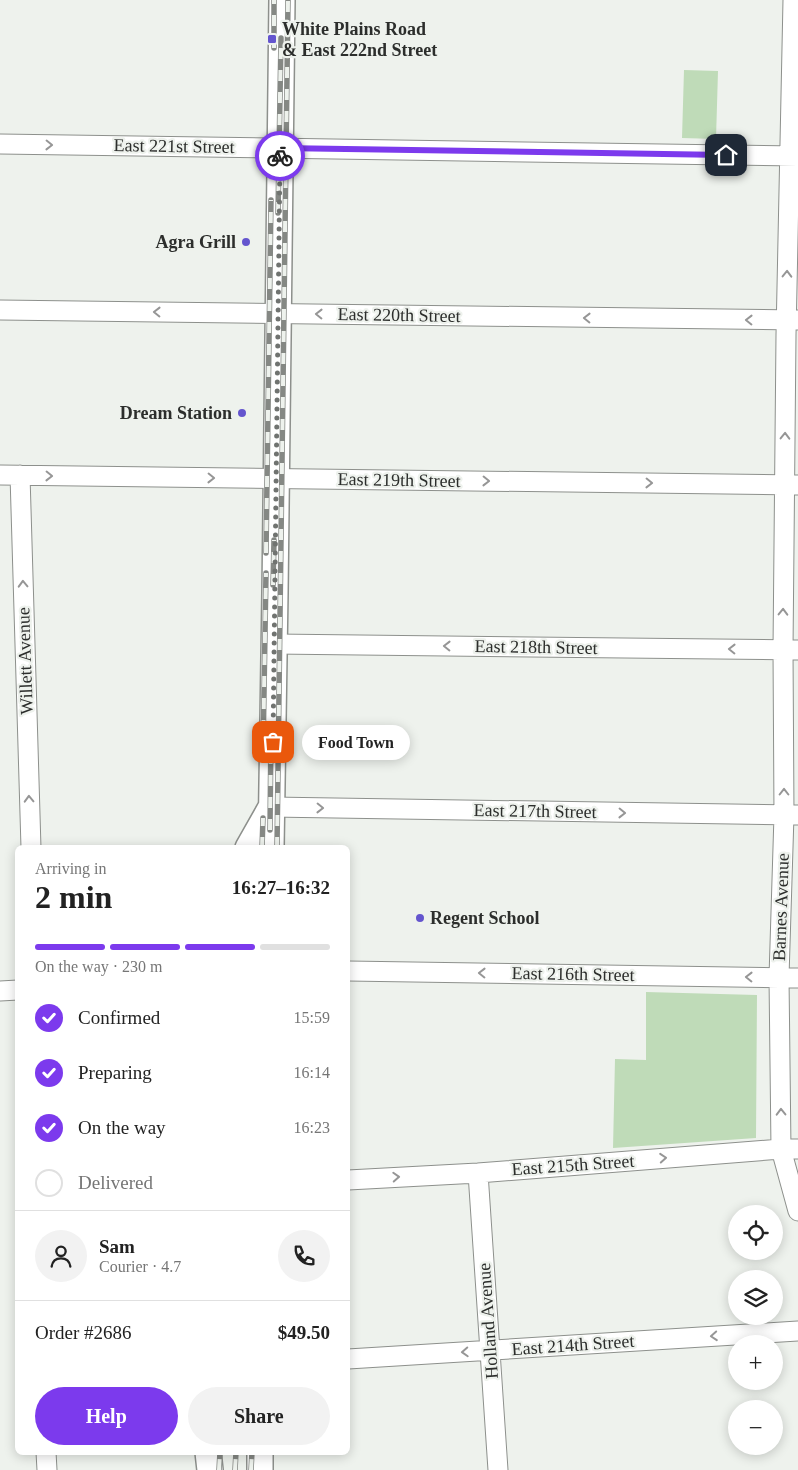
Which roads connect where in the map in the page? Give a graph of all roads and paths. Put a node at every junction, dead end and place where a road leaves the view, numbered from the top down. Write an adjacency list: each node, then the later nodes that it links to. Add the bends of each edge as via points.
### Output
1 (282, 0): 4 (main road)
2 (793, 0): 5 (street, Barnes Avenue)
3 (0, 144): 4 (street, East 221st Street, one-way to 4)
4 (280, 148): 5 (street, East 221st Street); 7 (main road)
5 (794, 156): 8 (street, Barnes Avenue, one-way to 5)
6 (0, 310): 7 (street, East 220th Street, one-way to 6)
7 (278, 313): 8 (street, East 220th Street, one-way to 7); 11 (main road)
8 (792, 320): 12 (street, Barnes Avenue, one-way to 8)
9 (0, 475): 10 (street, East 219th Street)
10 (20, 475): 11 (street, East 219th Street, one-way to 11); 17 (street, Willett Avenue, one-way to 10)
11 (276, 478): 12 (street, East 219th Street, one-way to 12); 13 (main road)
12 (791, 485): 14 (street, Barnes Avenue, one-way to 12)
13 (274, 644): 14 (street, East 218th Street, one-way to 13); 15 (main road)
14 (790, 650): 16 (street, Barnes Avenue, one-way to 14)
15 (271, 807): 16 (street, East 217th Street, one-way to 16); 18 (main road); 19 (main road)
16 (791, 815): 21 (street, Barnes Avenue)
17 (30, 845)
18 (250, 845)
19 (271, 845)
20 (350, 971): 21 (street, East 216th Street, one-way to 20)
21 (779, 977): 22 (street, East 216th Street); 25 (street, Barnes Avenue, one-way to 21)
22 (798, 978)
23 (15, 990): 24 (street)
24 (0, 991)
25 (790, 1149): 26 (street, East 215th Street, one-way to 25); 28 (street, Barnes Avenue)
26 (478, 1173): 27 (street, East 215th Street, one-way to 26); 30 (street, Holland Avenue)
27 (350, 1180)
28 (798, 1211)
29 (798, 1331): 30 (street, East 214th Street, one-way to 30)
30 (490, 1350): 31 (street, East 214th Street, one-way to 31); 38 (street, Holland Avenue)
31 (350, 1359)
32 (46, 1455): 35 (street)
33 (208, 1455): 36 (main road)
34 (260, 1455): 37 (main road)
35 (46, 1470)
36 (210, 1470)
37 (260, 1470)
38 (498, 1470)

